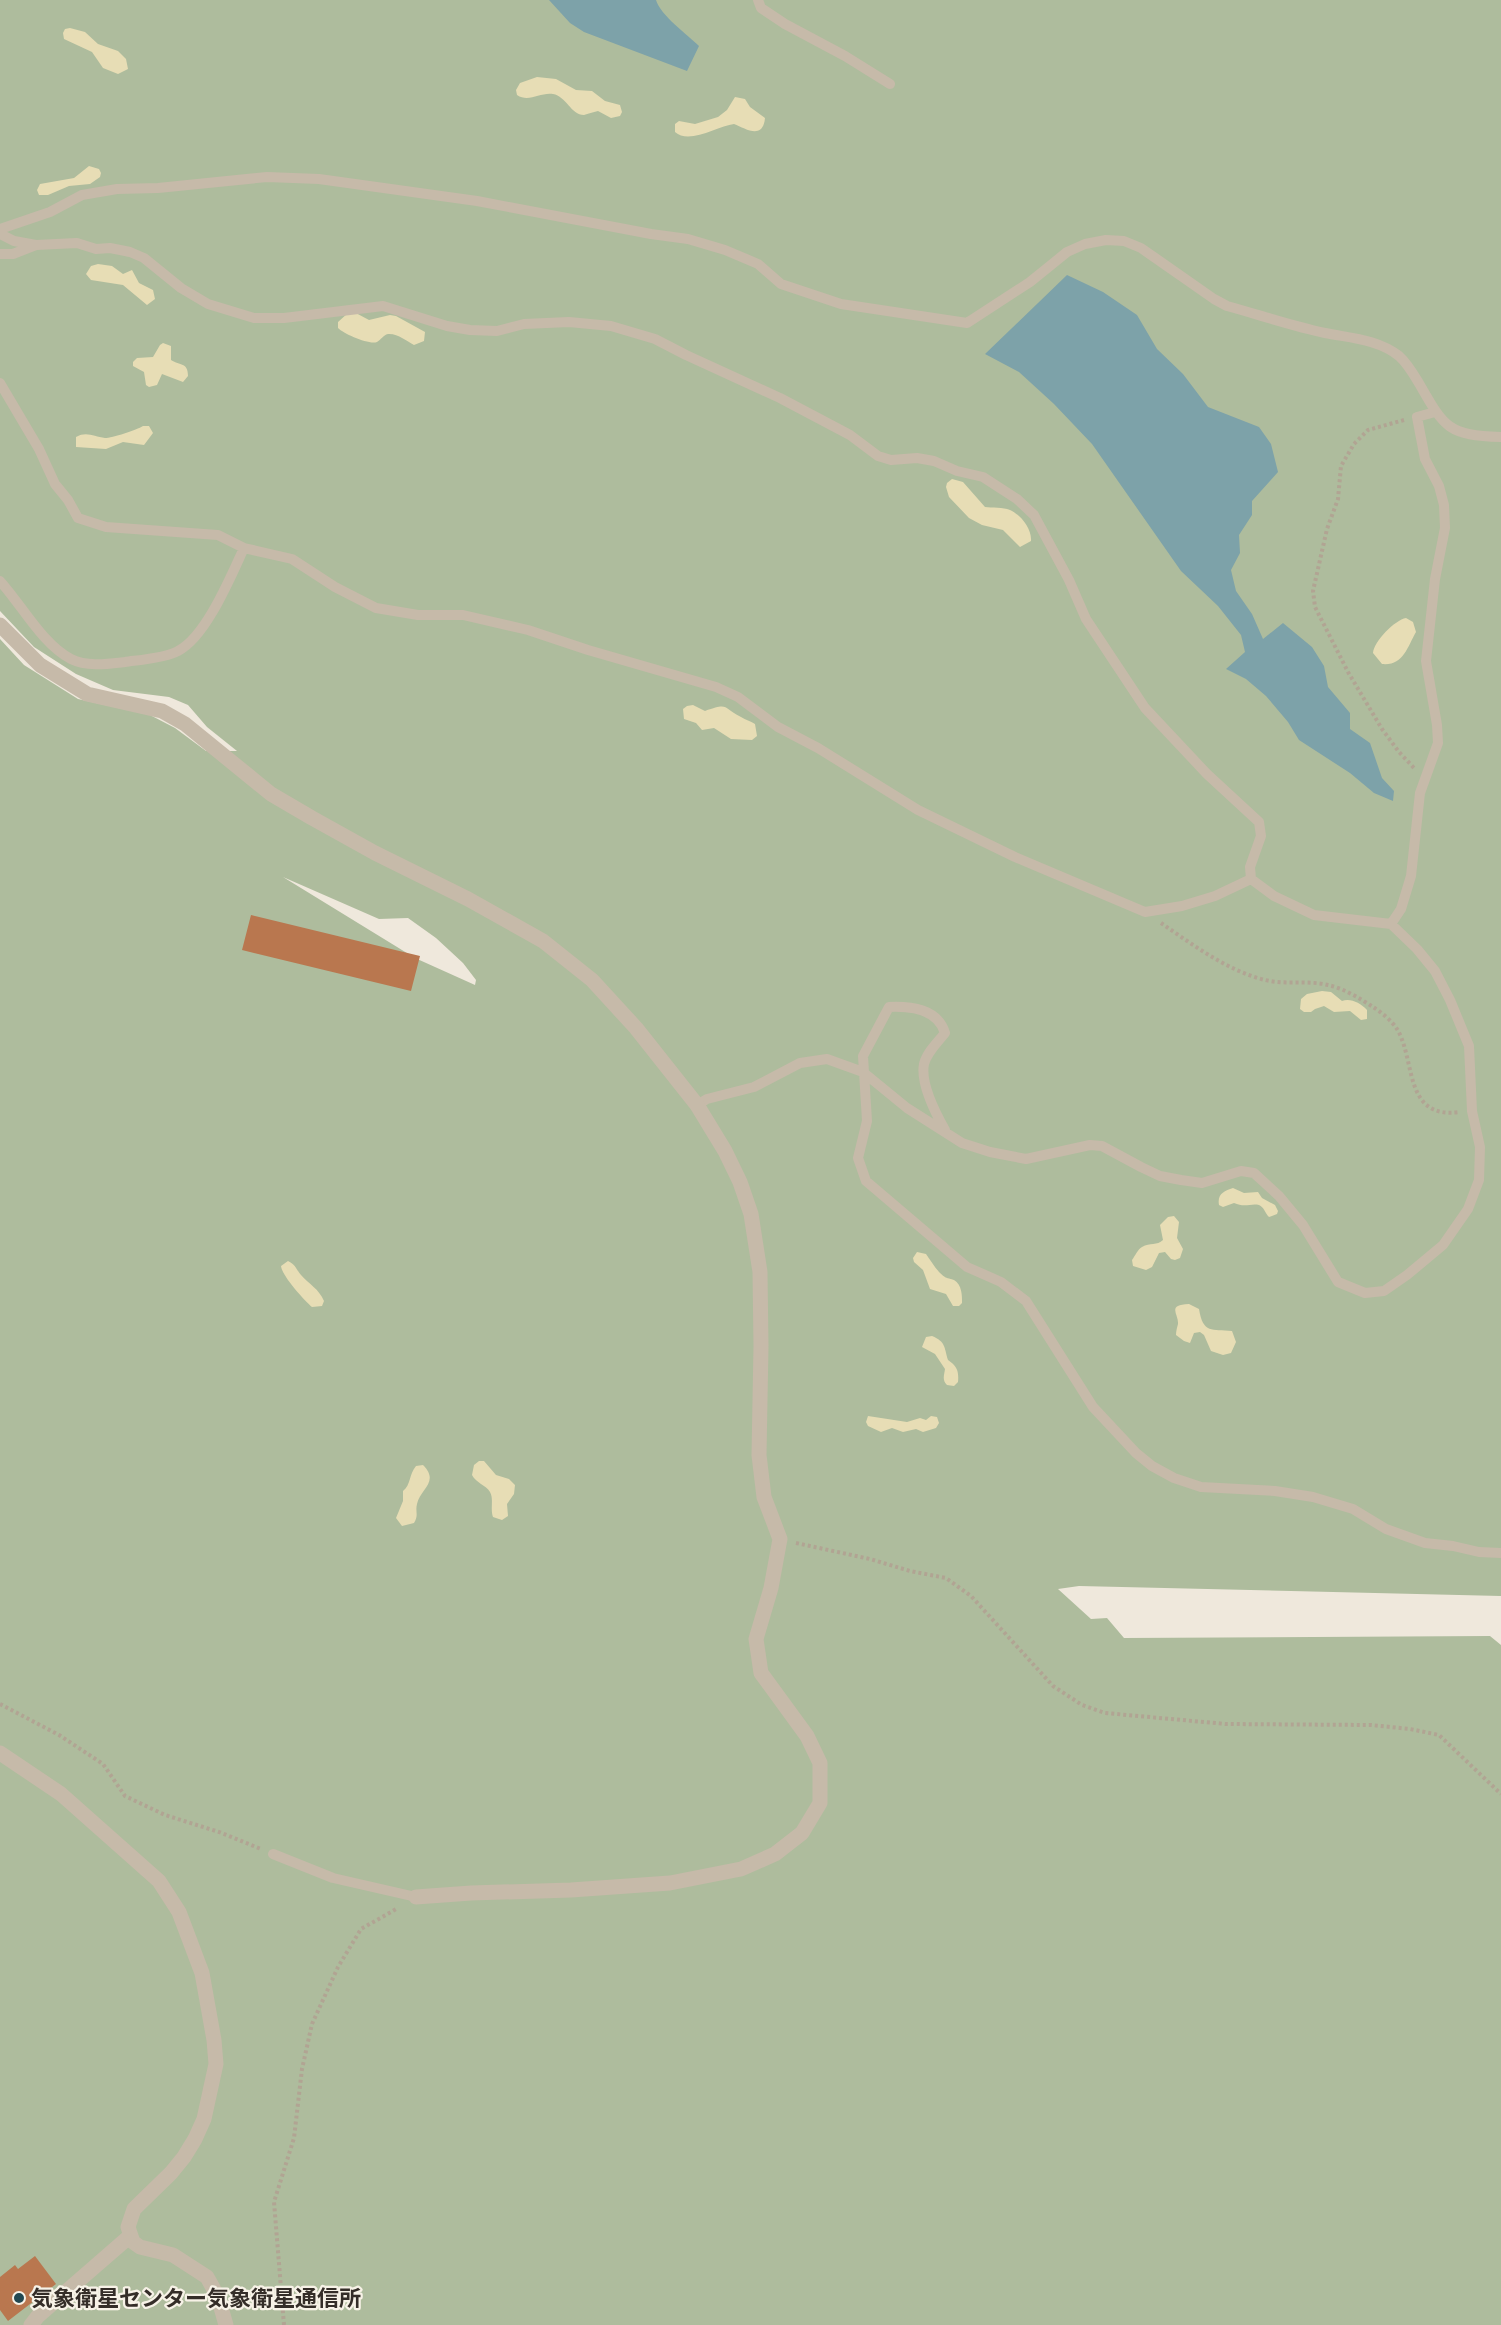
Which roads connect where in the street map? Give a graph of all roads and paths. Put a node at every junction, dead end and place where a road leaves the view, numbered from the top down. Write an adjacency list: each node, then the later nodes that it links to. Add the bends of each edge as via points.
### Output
1 (759, 0): 2 (lane, via 761,8 785,24)
2 (890, 84)
3 (0, 228): 8 (lane, via 50,212 82,195 117,189 267,177 319,178 477,201 688,239 758,264 781,284 842,304 967,323 1030,282 1067,252 1085,244 1124,241 1141,248 1227,306 1326,334 1363,339 1398,355)
4 (0, 234): 5 (lane)
5 (36, 245): 6 (lane, via 13,254); 17 (lane, via 77,243 130,252 208,304 254,318 383,306 470,330 497,331 524,324 569,322 611,326 655,339 780,398 850,435 878,456 933,461 983,477 1034,515 1086,620 1145,708 1259,822 1261,836 1250,867)
6 (0, 254)
7 (0, 383): 11 (lane, via 78,518 106,527 218,534)
8 (1436, 412): 9 (lane); 10 (lane, via 1444,424 1459,433)
9 (1417, 417): 16 (lane, via 1425,459 1444,505 1445,528 1426,661 1438,743); 16 (path, via 1368,430 1354,444 1341,466 1338,499 1313,591 1315,607 1325,628 1382,729)
10 (1501, 437)
11 (244, 548): 14 (lane, via 210,615 189,645 176,653 99,665); 18 (lane, via 292,559 376,608 418,615 464,615 528,630 716,687 918,810 1015,857)
12 (0, 581): 14 (lane)
13 (0, 625): 15 (street, via 39,665)
14 (63, 654): 15 (lane)
15 (50, 671): 21 (street, via 87,694 162,711 185,724 271,794 543,941 592,980)
16 (1424, 778): 19 (lane, via 1411,876 1401,909)
17 (1251, 879): 18 (lane, via 1215,896); 19 (lane, via 1274,896 1314,915)
18 (1145, 912): 22 (path, via 1227,965 1265,980 1329,985 1374,1007 1396,1028 1415,1089 1424,1103 1452,1113)
19 (1391, 924): 22 (lane, via 1417,948 1450,1000 1469,1046)
20 (863, 1072): 21 (lane, via 827,1059 800,1063 754,1087); 23 (lane, via 907,1108); 23 (lane, via 863,1056 889,1007 905,1006 933,1016 945,1032 924,1065 926,1084 933,1110); 25 (lane, via 867,1120 858,1158 866,1181 967,1267 1001,1282 1026,1301 1093,1407 1152,1466 1174,1479 1201,1487 1313,1497 1353,1509 1386,1529 1425,1543)
21 (697, 1105): 24 (street, via 725,1151 751,1214 760,1272 759,1455 764,1497)
22 (1472, 1111): 23 (lane, via 1480,1147 1479,1180 1468,1209 1443,1245 1407,1275 1383,1291 1365,1293 1338,1282 1304,1225 1254,1173 1241,1171 1202,1183 1160,1176 1102,1146 1090,1145 1026,1159 962,1143)
23 (946, 1132)
24 (780, 1539): 28 (path, via 946,1578 970,1596 1053,1686 1082,1705 1105,1713 1256,1725 1371,1725 1439,1735); 30 (street, via 756,1639 761,1672 807,1736 820,1763 820,1803 802,1833 775,1854 741,1869 670,1883)
25 (1501, 1554)
26 (0, 1704): 29 (path, via 103,1764 125,1796 165,1815)
27 (0, 1753): 31 (street, via 61,1794 159,1881 179,1912 202,1973 216,2064 204,2120 184,2157 134,2209)
28 (1501, 1794)
29 (273, 1854): 30 (lane, via 333,1878)
30 (416, 1897): 34 (path, via 361,1929 338,1967 312,2024 294,2138 274,2202)
31 (129, 2236): 32 (street); 33 (street, via 140,2247 172,2256 207,2277)
32 (31, 2325)
33 (226, 2325)
34 (284, 2325)

